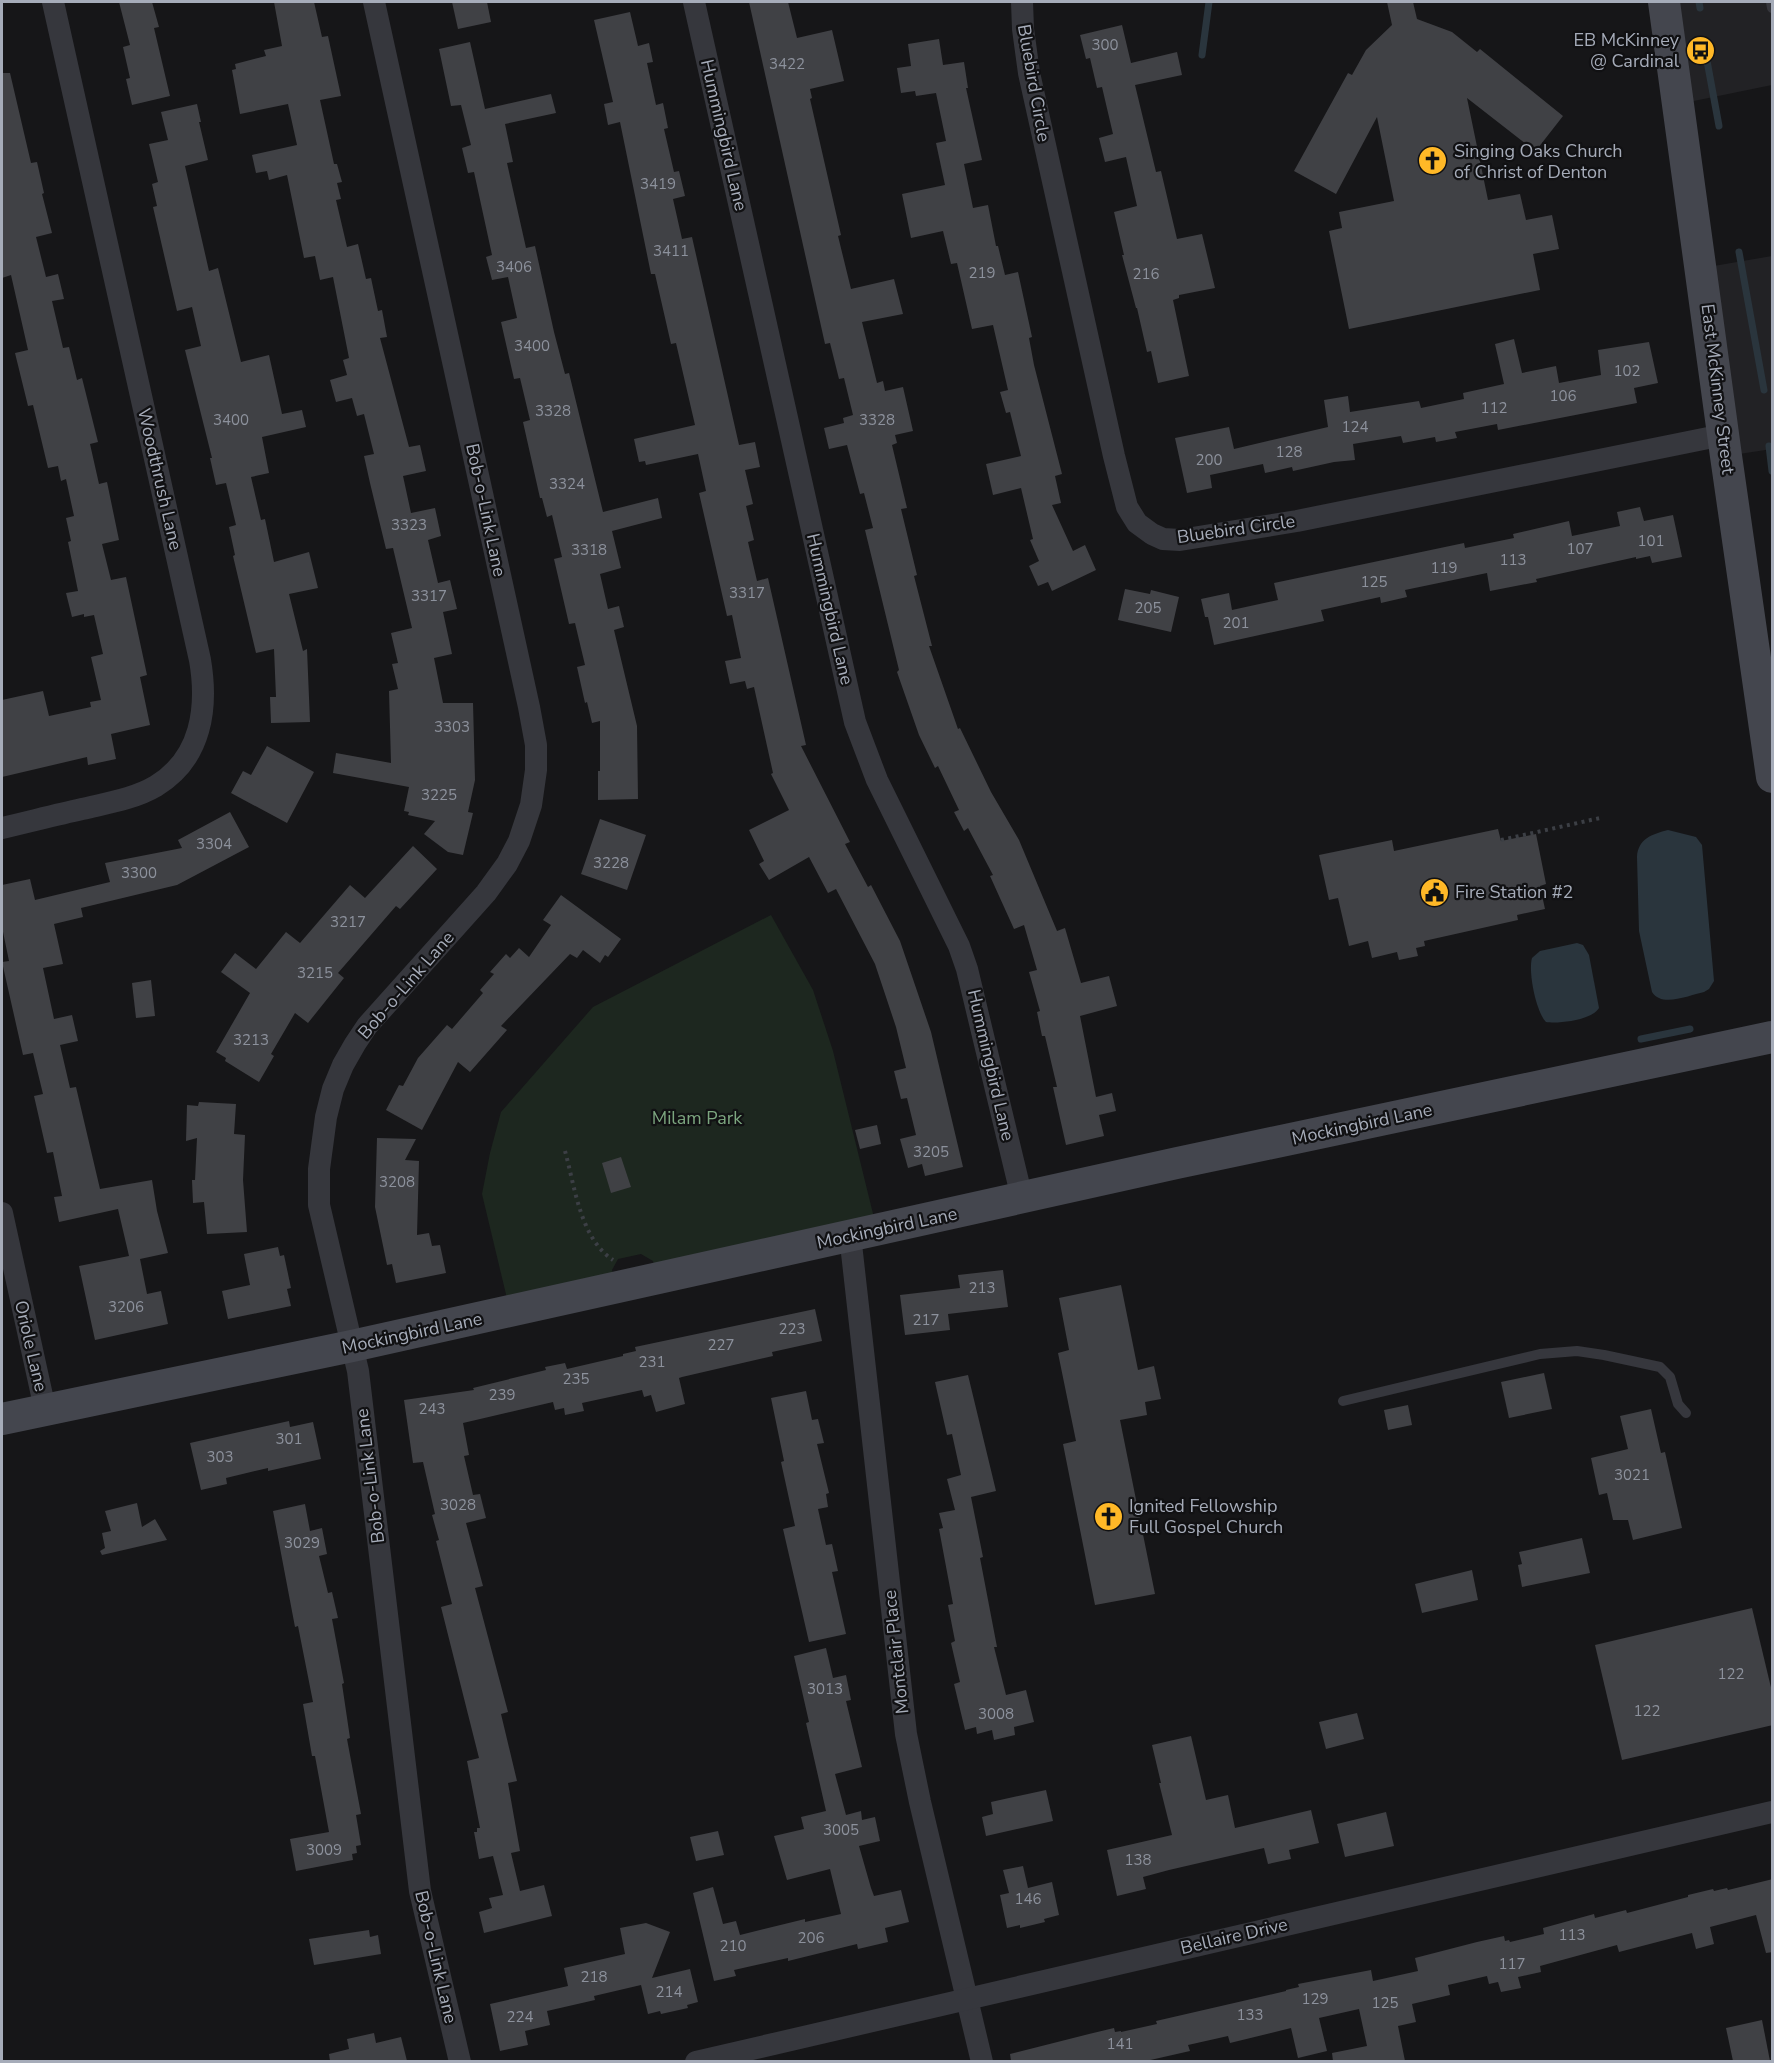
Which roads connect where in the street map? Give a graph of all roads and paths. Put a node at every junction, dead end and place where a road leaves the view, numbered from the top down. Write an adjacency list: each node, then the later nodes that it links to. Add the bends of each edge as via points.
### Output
1 (53, 2): 11 (street, Woodthrush Lane, via 200,660 203,710 189,752 157,785 124,799)
2 (374, 2): 19 (street, Bob-o-Link Lane, via 527,696 536,757 531,806 507,864 486,893 367,1026 333,1089 318,1169 319,1205)
3 (694, 2): 15 (street, Hummingbird Lane, via 855,723 877,780 959,946 975,993)
4 (1022, 2): 8 (street, Bluebird Circle, via 1029,73 1114,456 1127,507 1146,531 1163,538 1186,539 1297,521)
5 (1664, 2): 8 (street, East McKinney Street)
6 (1771, 2): 7 (lane)
7 (1773, 9)
8 (1723, 435): 9 (street, East McKinney Street)
9 (1773, 777)
10 (1600, 818): 12 (path)
11 (2, 828)
12 (1501, 840)
13 (1773, 1037): 15 (street, Mockingbird Lane)
14 (565, 1151): 18 (path, via 591,1235 600,1250 620,1262)
15 (1022, 1198): 17 (street, Mockingbird Lane)
16 (2, 1213): 21 (street, Oriole Lane)
17 (850, 1235): 18 (street, Mockingbird Lane); 25 (street, Montclair Place, via 906,1734)
18 (626, 1286): 19 (street, Mockingbird Lane)
19 (352, 1346): 21 (street, Mockingbird Lane); 26 (street, Bob-o-Link Lane, via 420,1891)
20 (1343, 1401): 22 (lane, via 1540,1354 1577,1351 1660,1367 1670,1377 1678,1404)
21 (45, 1409): 23 (street, Mockingbird Lane)
22 (1686, 1413)
23 (2, 1419)
24 (1773, 1812): 25 (street, Bellaire Drive)
25 (967, 1997): 27 (street, Bellaire Drive); 28 (street, Montclair Place)
26 (460, 2061)
27 (696, 2061)
28 (982, 2061)

